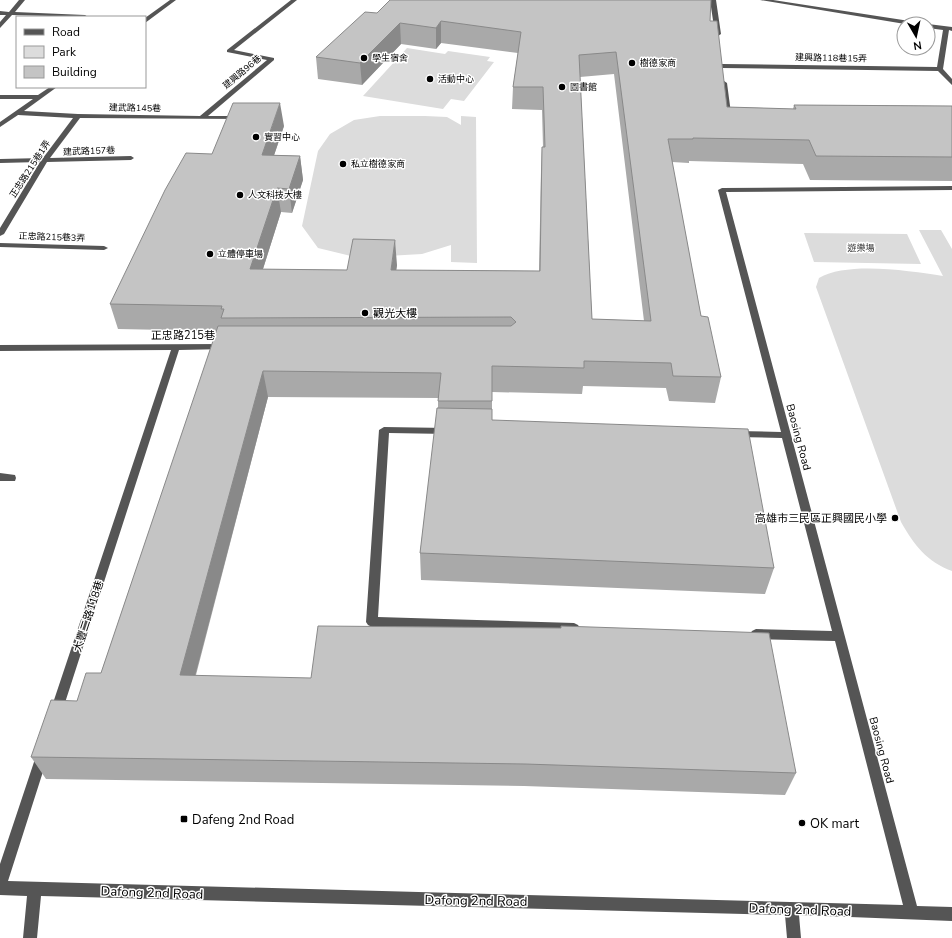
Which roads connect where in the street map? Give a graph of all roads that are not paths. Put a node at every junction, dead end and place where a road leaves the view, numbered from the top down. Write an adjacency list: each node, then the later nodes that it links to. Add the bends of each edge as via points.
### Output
1 (22, 0): 7 (street)
2 (173, 0): 9 (street)
3 (294, 0): 24 (street, 建興路96巷, via 229,51 272,59)
4 (713, 0): 14 (street)
5 (762, 0): 10 (street)
6 (0, 13): 7 (street)
7 (11, 13): 8 (street); 11 (street)
8 (66, 16)
9 (146, 20)
10 (896, 21)
11 (0, 26)
12 (936, 27): 13 (street)
13 (949, 28): 17 (street)
14 (719, 44)
15 (721, 59): 16 (street)
16 (722, 66): 17 (street, 建興路118巷15弄); 26 (street, via 729,122)
17 (940, 69): 18 (street)
18 (952, 83)
19 (53, 88): 21 (street)
20 (0, 97): 21 (street)
21 (40, 97): 22 (street)
22 (17, 113): 23 (street, 建武路145巷); 27 (street)
23 (78, 116): 24 (street, 建武路145巷); 30 (street, 正忠路215巷1弄)
24 (201, 118): 25 (street, 建武路145巷)
25 (246, 118)
26 (737, 122)
27 (0, 126)
28 (131, 158): 30 (street, 建武路157巷)
29 (0, 161): 30 (street, 建武路157巷)
30 (44, 161): 32 (street, 正忠路215巷1弄)
31 (952, 188): 40 (street, Baosing Road, via 722,190)
32 (0, 234)
33 (0, 245): 34 (street, 正忠路215巷3弄)
34 (104, 248)
35 (176, 347): 36 (street, 正忠路215巷); 37 (street, 正忠路215巷); 46 (street, 大豐二路118巷)
36 (231, 347)
37 (0, 348)
38 (455, 431): 43 (street, via 384,430 372,622)
39 (723, 434): 40 (street)
40 (786, 435): 45 (street, Baosing Road)
41 (0, 477): 42 (street)
42 (11, 478)
43 (586, 628)
44 (744, 633): 45 (street)
45 (840, 636): 52 (street, Baosing Road)
46 (52, 726)
47 (44, 748): 48 (street)
48 (0, 885)
49 (0, 888): 50 (street, Dafong 2nd Road)
50 (35, 888): 51 (street, Dafong 2nd Road); 54 (street)
51 (791, 908): 52 (street, Dafong 2nd Road); 55 (street)
52 (912, 913): 53 (street, Dafong 2nd Road)
53 (952, 914)
54 (30, 938)
55 (794, 938)

